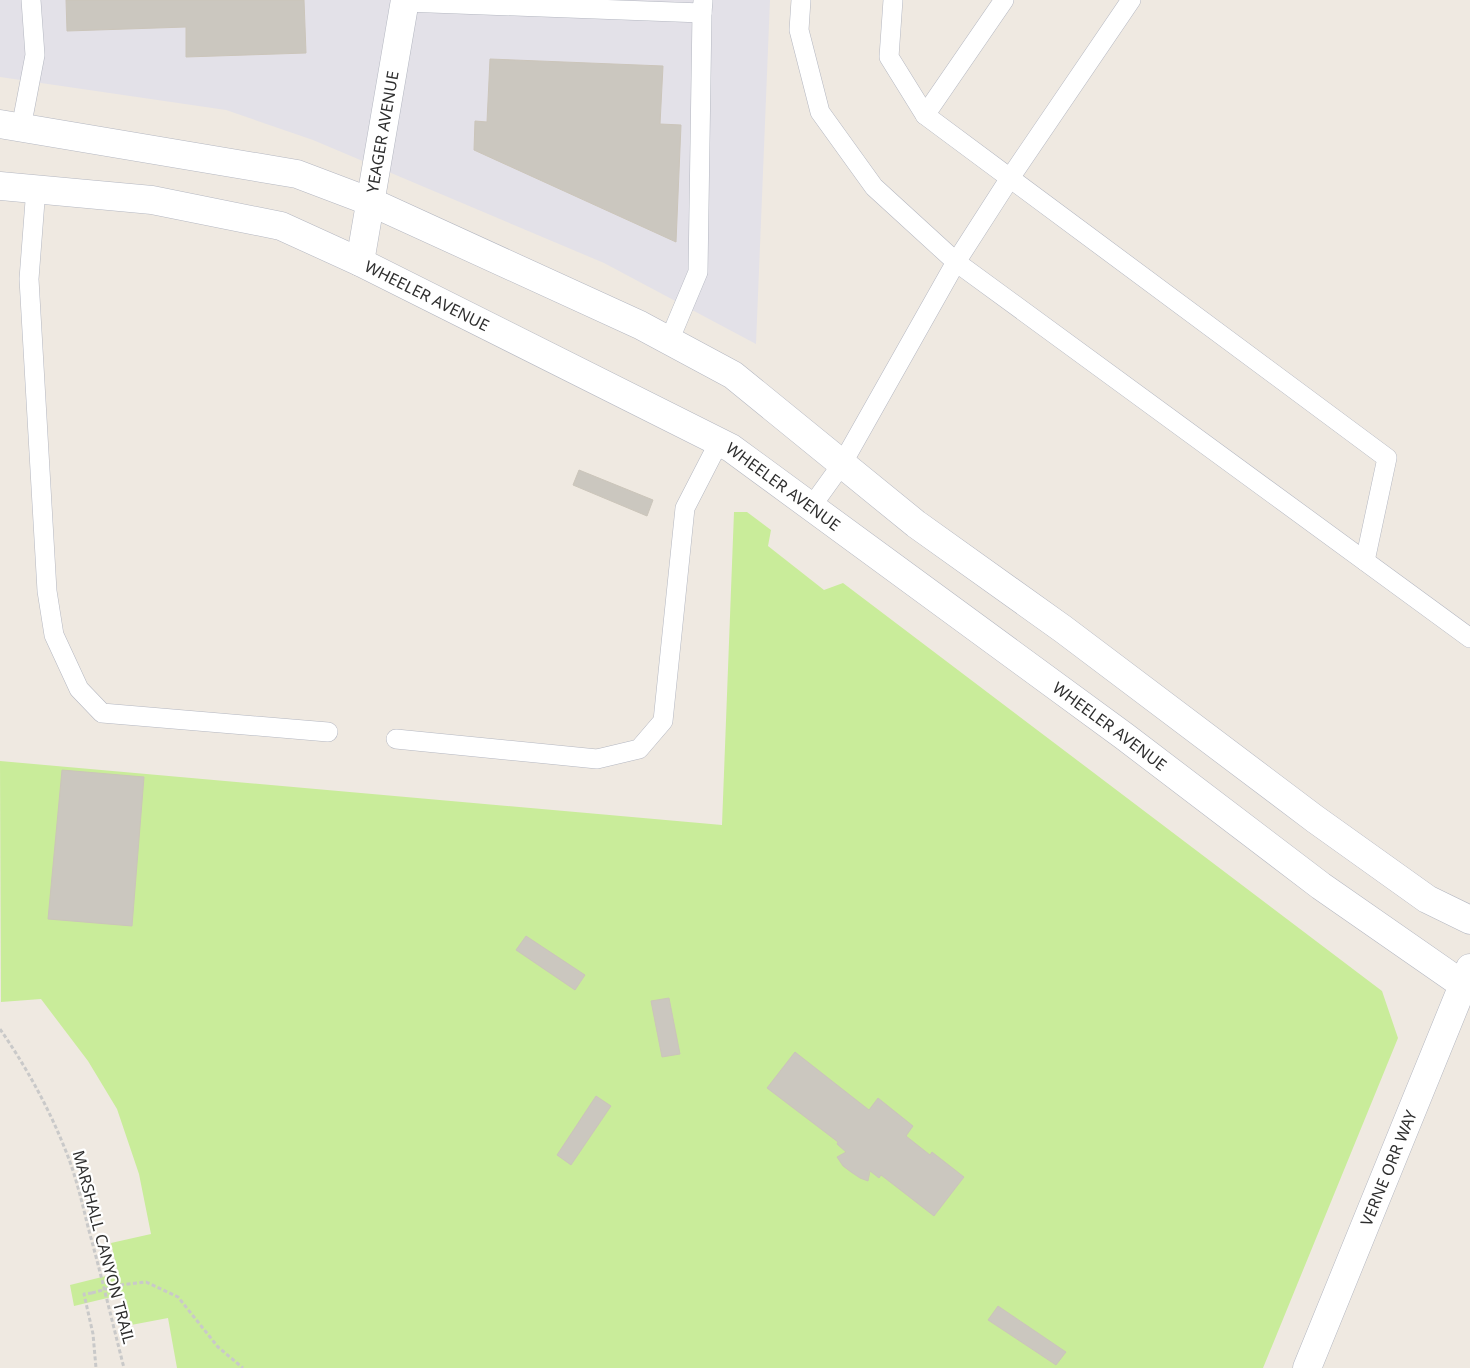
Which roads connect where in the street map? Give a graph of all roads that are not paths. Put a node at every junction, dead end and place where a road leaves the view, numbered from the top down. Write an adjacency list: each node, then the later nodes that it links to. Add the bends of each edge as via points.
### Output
1 (31, 0): 9 (lane, via 35,55)
2 (801, 0): 15 (lane, via 799,30 820,112 874,187)
3 (893, 0): 8 (lane, via 890,57)
4 (1004, 0): 8 (lane)
5 (1132, 0): 10 (lane)
6 (405, 1): 7 (lane); 13 (street, YEAGER AVENUE)
7 (702, 6): 16 (lane, via 698,272)
8 (925, 115): 10 (lane)
9 (10, 126): 13 (street, via 297,174)
10 (1010, 178): 15 (lane); 20 (lane, via 1387,458)
11 (0, 186): 12 (street, WHEELER AVENUE)
12 (36, 188): 14 (street, WHEELER AVENUE, via 152,200 281,226); 22 (lane, via 29,279 47,591 54,635 79,689 102,713)
13 (371, 202): 14 (street, YEAGER AVENUE); 16 (street)
14 (360, 262): 17 (street, WHEELER AVENUE)
15 (956, 262): 18 (lane); 20 (lane)
16 (669, 341): 18 (street, via 733,375)
17 (719, 442): 19 (street, WHEELER AVENUE); 23 (lane, via 685,508 663,721 639,749 597,759)
18 (842, 464): 19 (lane); 24 (street, via 916,524 1063,629 1315,819 1427,899)
19 (811, 506): 25 (street, WHEELER AVENUE, via 1124,736 1321,886)
20 (1365, 561): 21 (lane)
21 (1470, 638)
22 (328, 732)
23 (396, 740)
24 (1470, 920)
25 (1467, 980): 26 (street, VERNE ORR WAY)
26 (1307, 1368)

